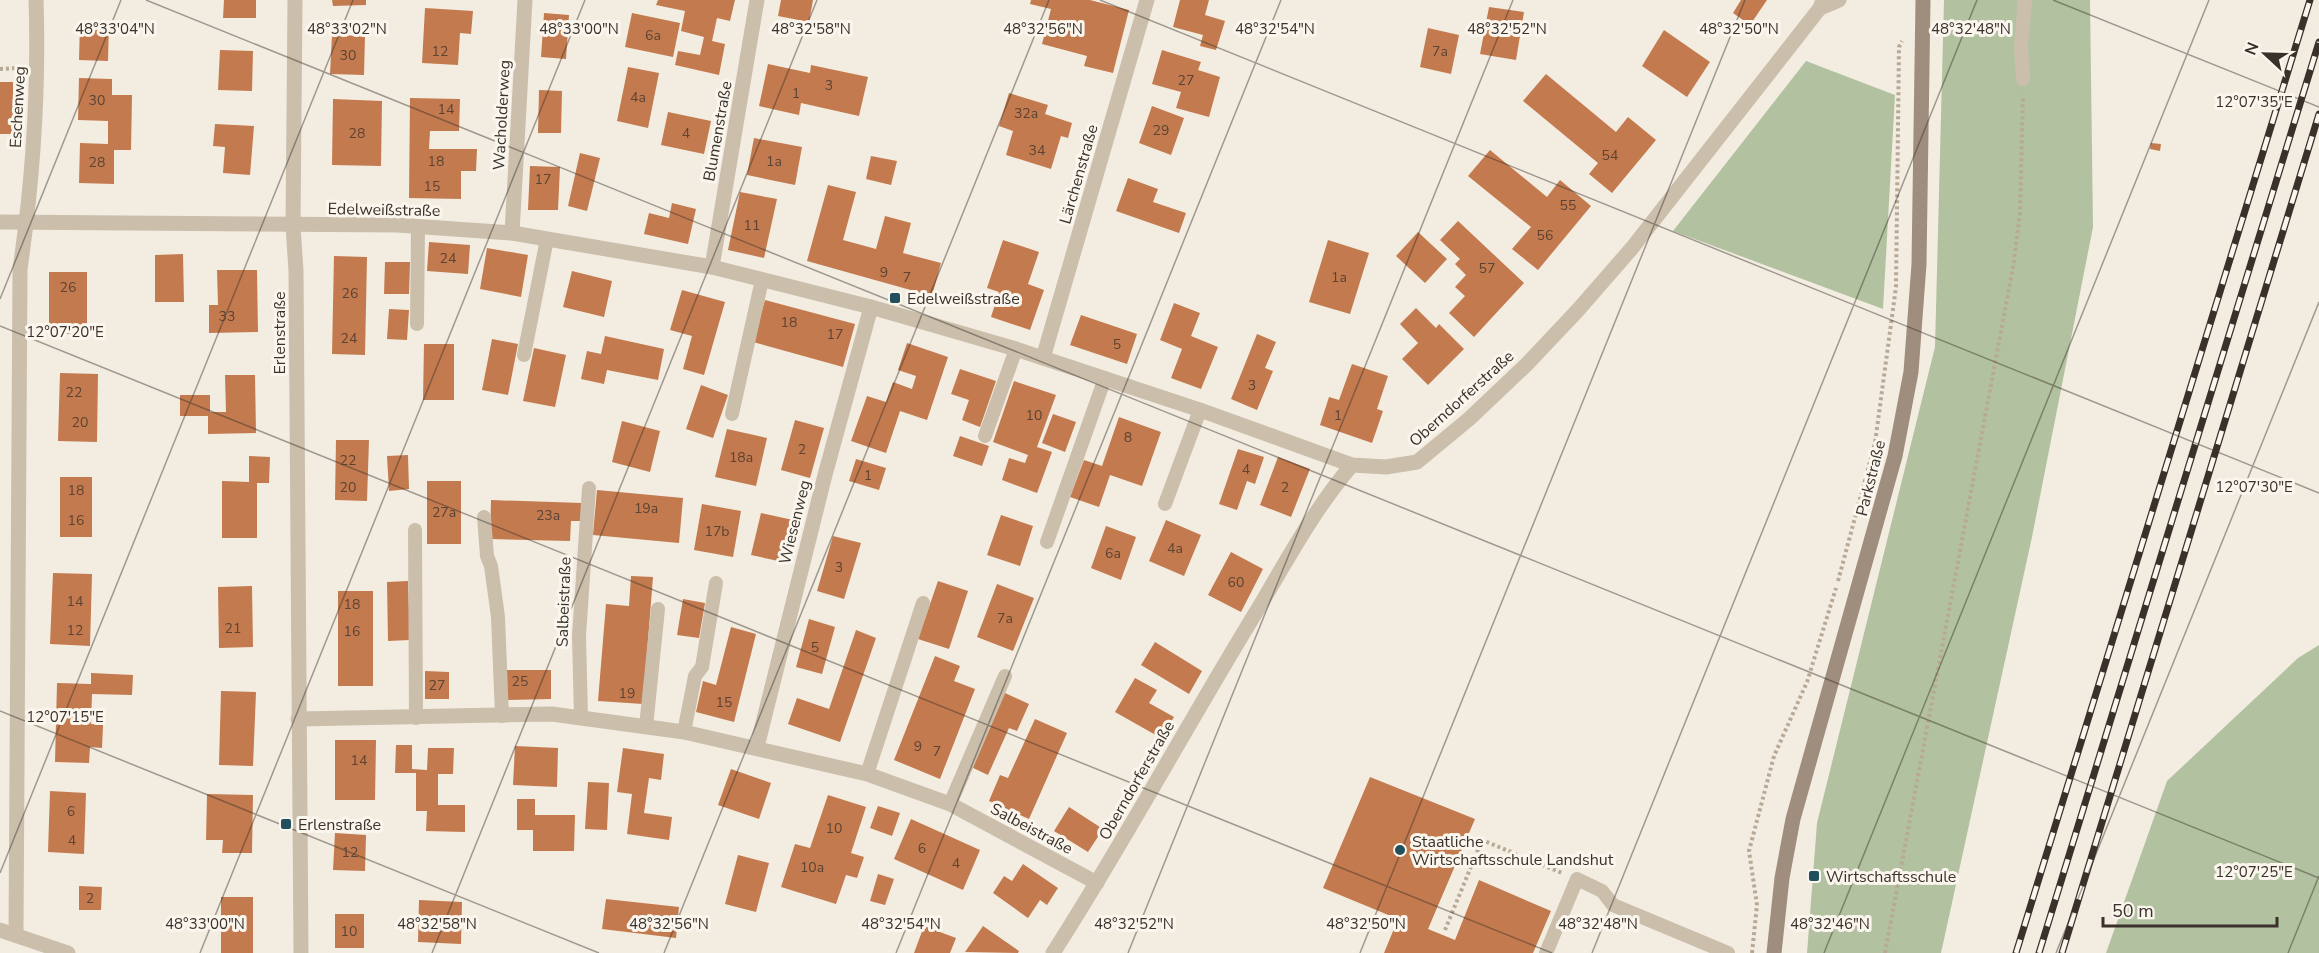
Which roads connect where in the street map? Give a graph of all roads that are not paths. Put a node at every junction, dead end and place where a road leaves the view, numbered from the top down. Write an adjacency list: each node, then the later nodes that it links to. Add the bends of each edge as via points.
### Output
1 (36, 0): 12 (street, Eschenweg, via 38,67)
2 (295, 0): 13 (street, Erlenstraße)
3 (525, 0): 15 (street, Wacholderweg)
4 (757, 0): 17 (street, Blumenstraße)
5 (1147, 0): 23 (street, Lärchenstraße)
6 (1839, 0): 9 (street, Oberndorferstraße)
7 (1923, 0): 55 (main road, Parkstraße, via 1919,264 1911,372 1892,468 1793,819)
8 (2025, 0): 10 (lane)
9 (1821, 4): 28 (street, Oberndorferstraße, via 1632,248 1526,365 1417,462 1386,467)
10 (2023, 79)
11 (0, 222): 12 (street, Edelweißstraße)
12 (27, 224): 13 (street, Edelweißstraße); 49 (street, Eschenweg, via 20,269)
13 (293, 226): 14 (street, Edelweißstraße); 41 (street, Erlenstraße, via 297,283)
14 (418, 227): 15 (street, Edelweißstraße); 20 (lane)
15 (512, 233): 16 (street, Edelweißstraße)
16 (547, 239): 17 (street, Edelweißstraße); 22 (lane)
17 (712, 267): 18 (street, Edelweißstraße)
18 (762, 280): 19 (street, Edelweißstraße); 26 (lane)
19 (872, 307): 21 (street, Edelweißstraße); 44 (street, Wiesenweg)
20 (417, 324)
21 (1016, 349): 23 (street, Edelweißstraße); 27 (lane)
22 (524, 355)
23 (1043, 358): 24 (street, Edelweißstraße)
24 (1105, 378): 25 (street, Edelweißstraße); 33 (lane)
25 (1200, 410): 28 (street, Edelweißstraße); 30 (lane)
26 (732, 414)
27 (985, 436)
28 (1352, 465): 47 (street, Oberndorferstraße, via 1329,491)
29 (589, 488): 40 (lane, Salbeistraße, via 579,636)
30 (1165, 504)
31 (484, 516): 38 (lane, via 498,617)
32 (415, 530): 39 (lane)
33 (1047, 542)
34 (716, 583): 43 (lane, via 702,667 695,676)
35 (923, 603): 45 (lane)
36 (658, 609): 42 (lane)
37 (1005, 676): 46 (lane)
38 (502, 716): 39 (street, Salbeistraße); 40 (street, Salbeistraße, via 552,714)
39 (416, 718): 41 (street, Salbeistraße)
40 (581, 718): 42 (street, Salbeistraße)
41 (298, 719): 51 (street, Erlenstraße)
42 (646, 727): 43 (street, Salbeistraße)
43 (684, 732): 44 (street, Salbeistraße)
44 (756, 747): 45 (street, Salbeistraße)
45 (867, 774): 46 (street, Salbeistraße)
46 (950, 804): 47 (street, Salbeistraße)
47 (1097, 883): 52 (street, Oberndorferstraße)
48 (0, 930): 49 (street)
49 (16, 934): 50 (street)
50 (68, 953)
51 (301, 953)
52 (1053, 953)
53 (1546, 953): 54 (lane, via 1577,879 1602,891 1613,905)
54 (1728, 953)
55 (1773, 953)

